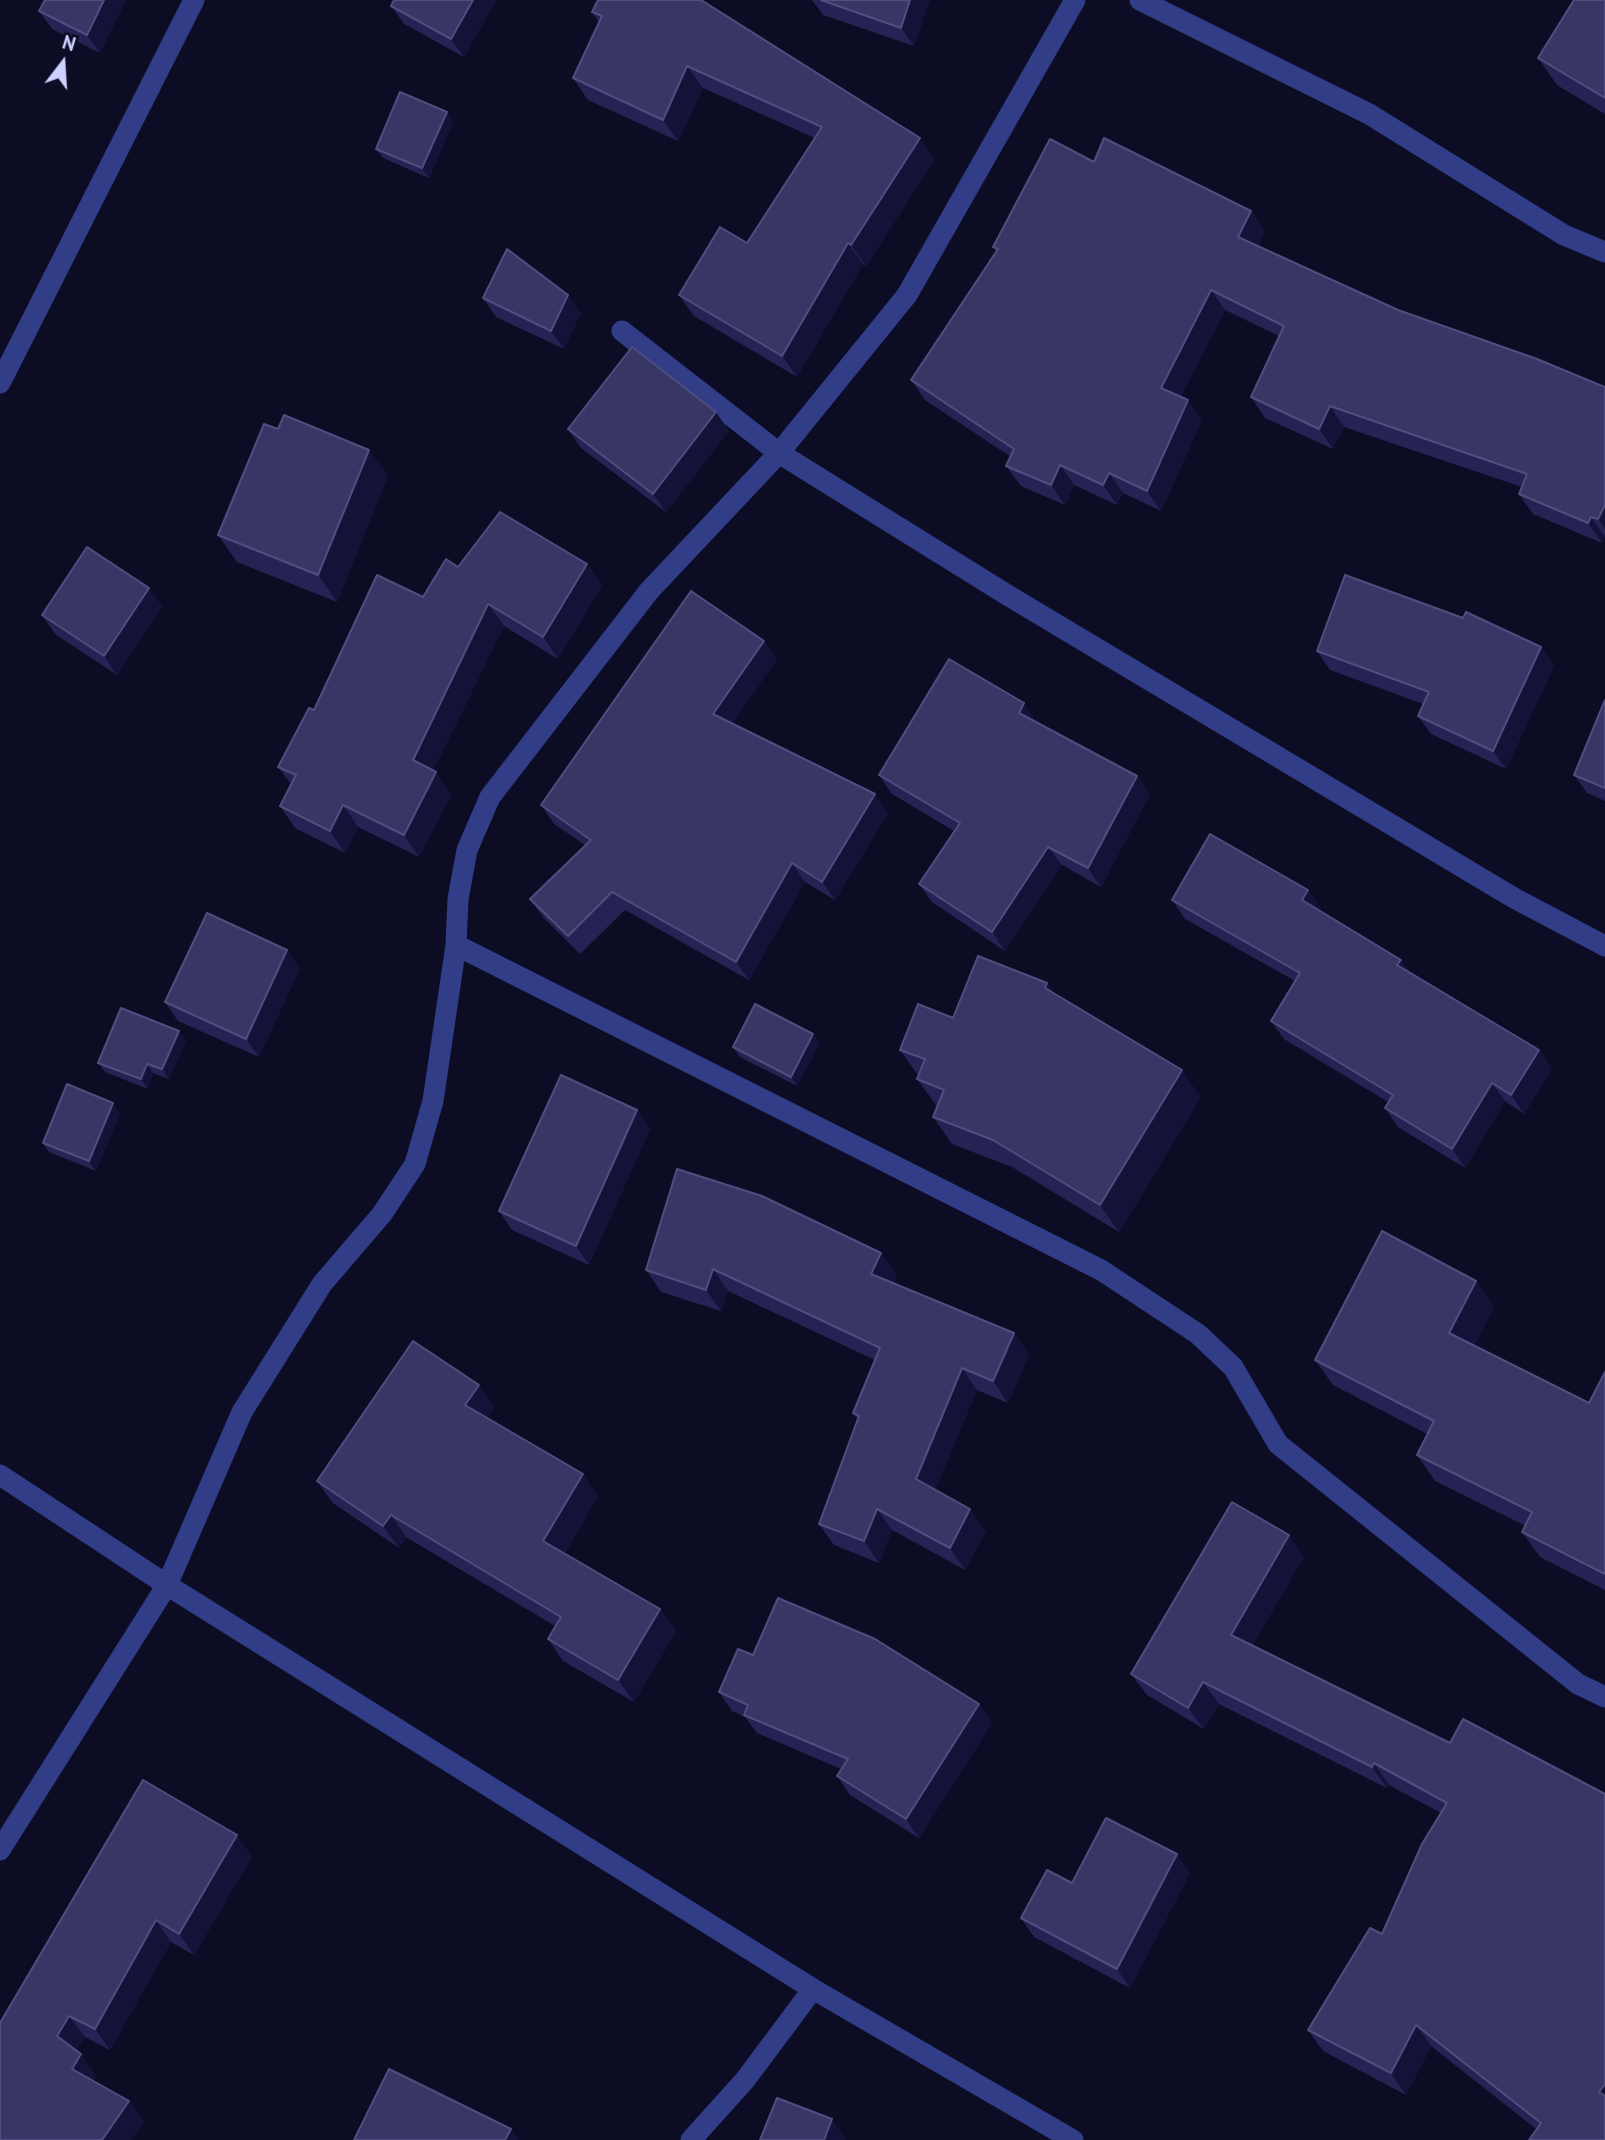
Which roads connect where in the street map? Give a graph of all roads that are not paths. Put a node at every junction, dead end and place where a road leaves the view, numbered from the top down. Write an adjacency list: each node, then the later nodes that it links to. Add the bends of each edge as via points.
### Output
1 (194, 0): 6 (street)
2 (1075, 0): 7 (street, via 907,295)
3 (1140, 0): 4 (street, via 1369,114 1564,235)
4 (1605, 252)
5 (622, 331): 7 (street)
6 (0, 383)
7 (779, 453): 8 (street, via 649,591 490,797 467,850); 9 (street, via 1514,898)
8 (456, 945): 11 (street, via 433,1101 415,1164 382,1214 322,1284 242,1412); 12 (street, via 1101,1270 1198,1334 1233,1367 1279,1444 1578,1684)
9 (1605, 946)
10 (0, 1475): 11 (street)
11 (167, 1585): 13 (street); 14 (street)
12 (1605, 1697)
13 (0, 1850)
14 (813, 1989): 15 (street, via 745,2080); 16 (street)
15 (691, 2140)
16 (1073, 2140)

